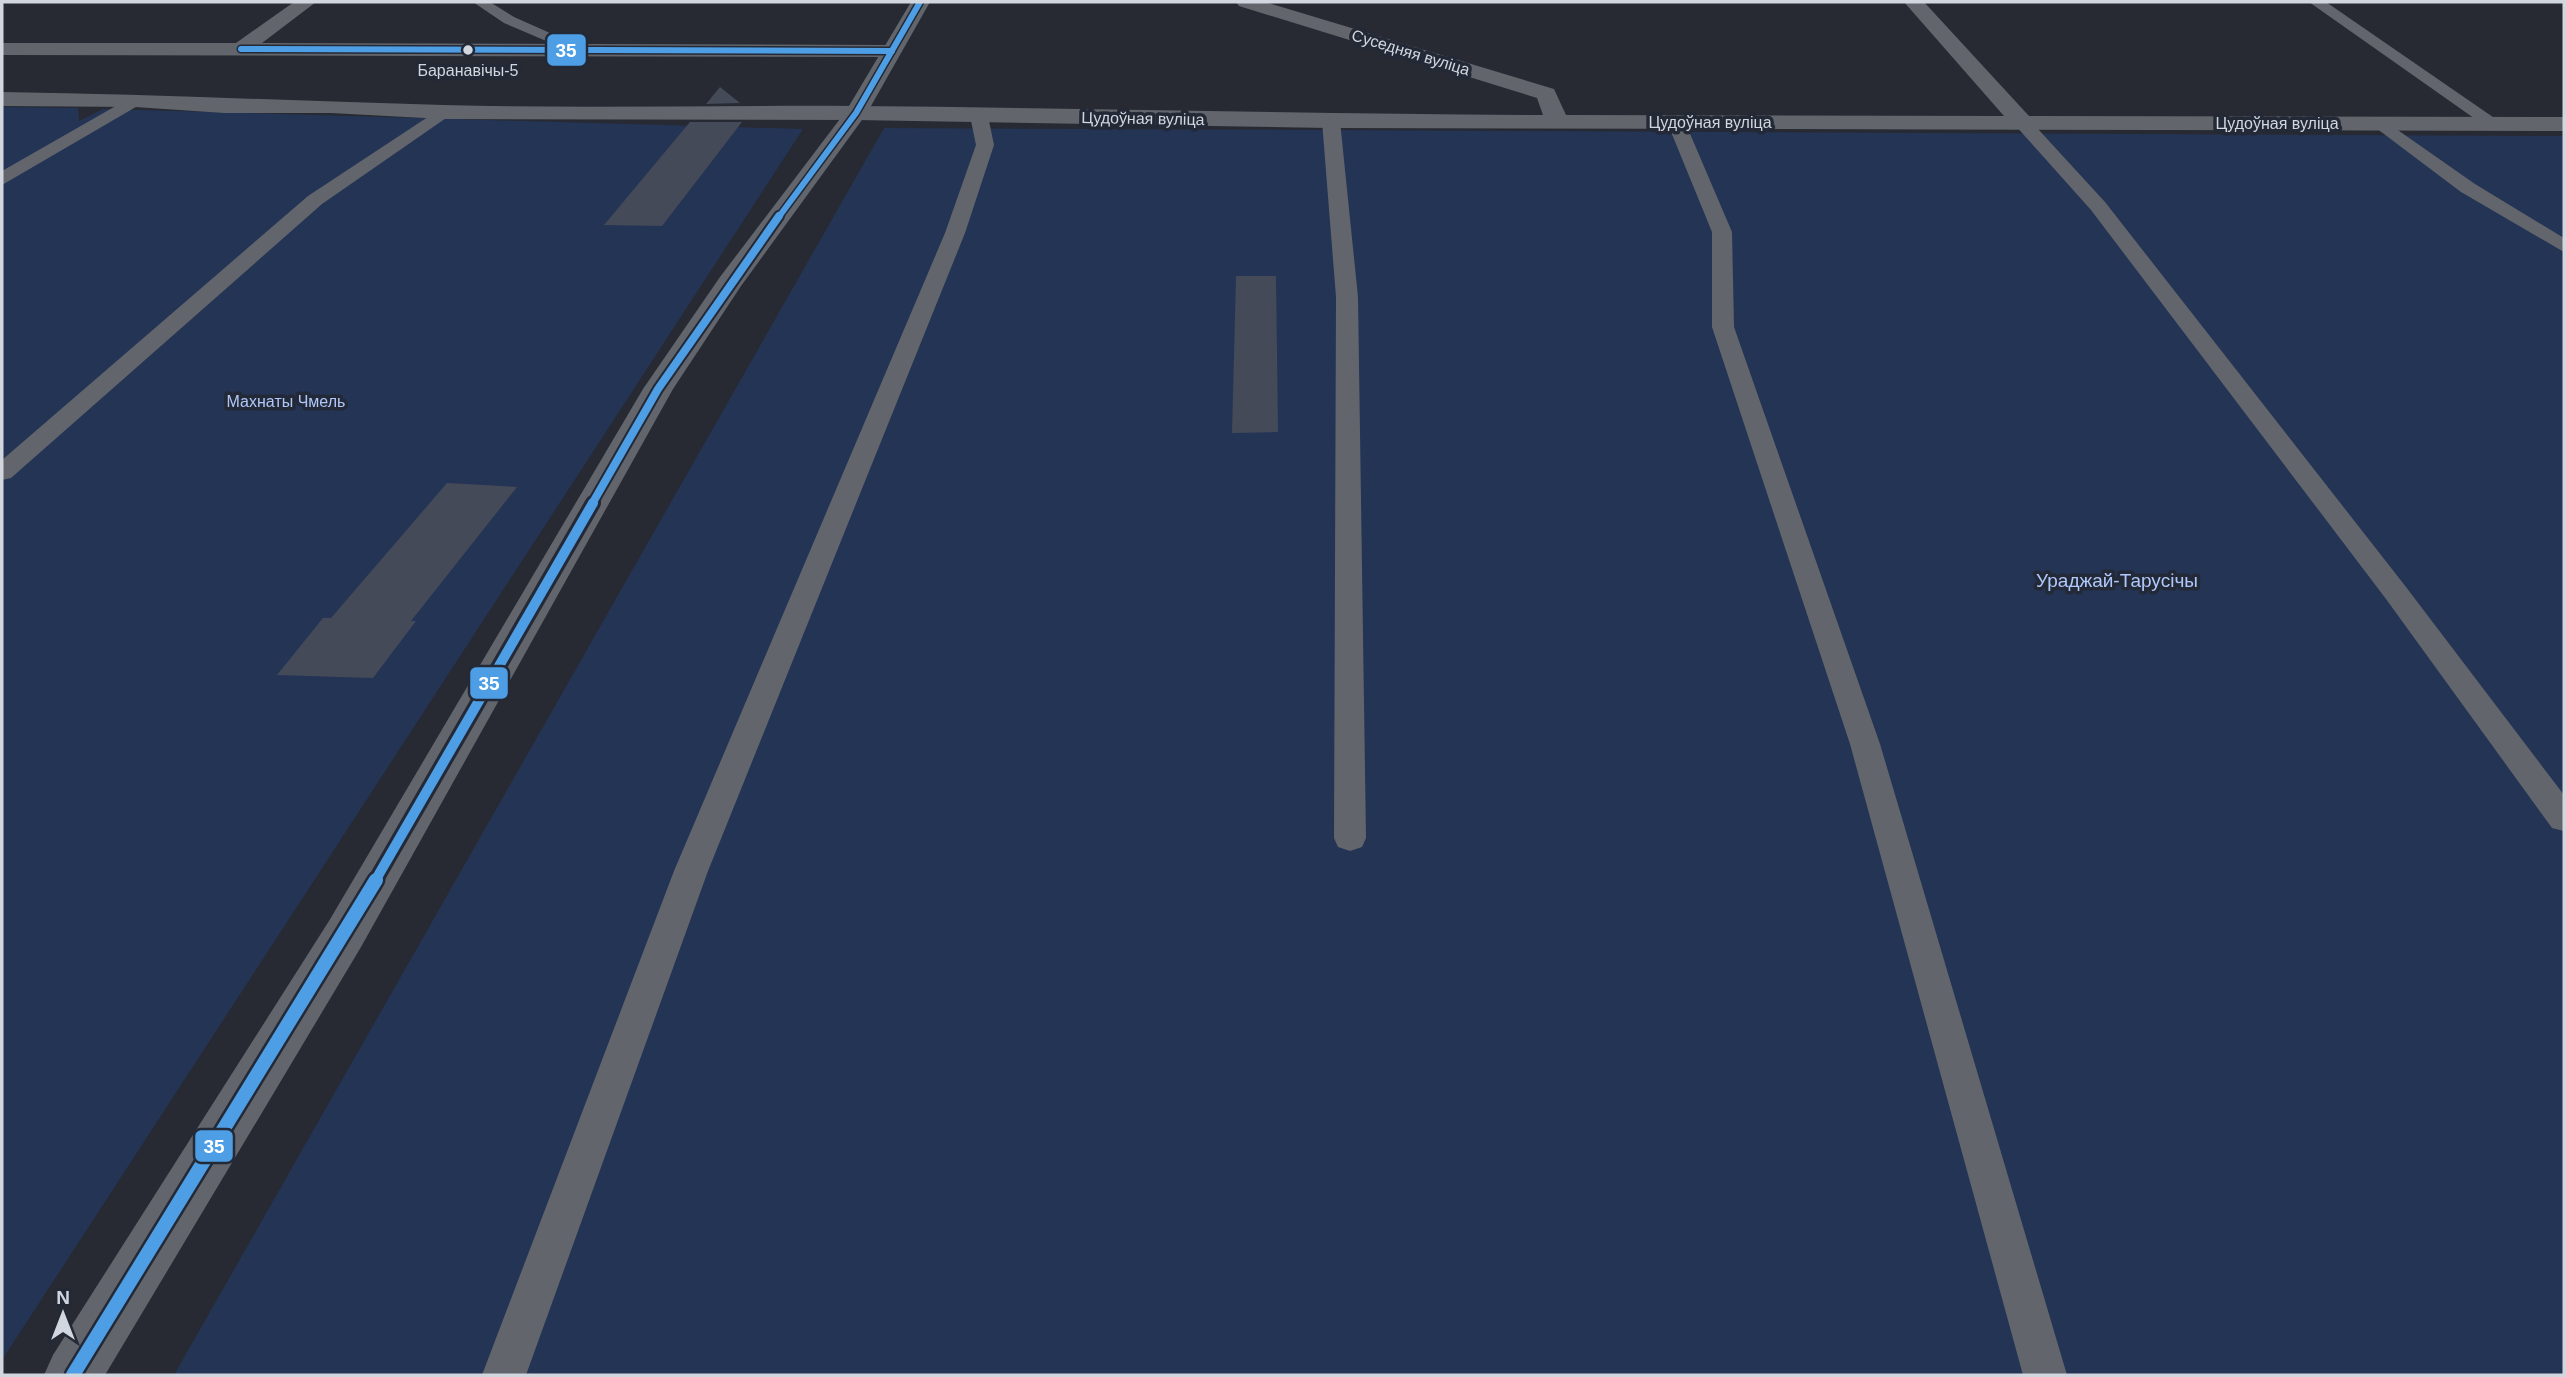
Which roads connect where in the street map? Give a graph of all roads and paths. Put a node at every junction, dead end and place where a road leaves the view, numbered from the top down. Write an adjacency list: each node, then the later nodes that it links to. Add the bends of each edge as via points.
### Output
1 (319, 2): 7 (lane)
2 (480, 2): 10 (lane, via 509,20)
3 (920, 2): 11 (street)
4 (1246, 2): 20 (street, Суседняя вуліца, via 1546,94)
5 (1914, 2): 18 (street)
6 (2316, 2): 22 (lane)
7 (302, 5): 9 (street)
8 (2, 49): 9 (street)
9 (241, 49): 10 (street)
10 (578, 49): 11 (street)
11 (892, 51): 15 (street)
12 (2, 99): 13 (street, Цудоўная вуліца)
13 (135, 100): 14 (street, Цудоўная вуліца); 24 (lane)
14 (443, 111): 15 (street, Цудоўная вуліца); 26 (lane, via 315,200)
15 (856, 113): 16 (street, Цудоўная вуліца); 29 (street, via 658,389 345,934)
16 (979, 116): 17 (street, Цудоўная вуліца); 30 (lane, via 985,145 955,233 691,871)
17 (1332, 121): 20 (street, Цудоўная вуліца); 28 (lane, via 1347,297)
18 (2021, 121): 19 (street, Цудоўная вуліца); 21 (street, Цудоўная вуліца); 27 (lane, via 2098,206)
19 (1676, 122): 20 (street, Цудоўная вуліца); 31 (lane, via 1722,232 1723,327 1865,744)
20 (1558, 123)
21 (2382, 124): 22 (street, Цудоўная вуліца); 25 (lane, via 2468,188)
22 (2494, 124): 23 (street, Цудоўная вуліца)
23 (2564, 124)
24 (2, 179)
25 (2564, 246)
26 (2, 473)
27 (2564, 819)
28 (1350, 838)
29 (73, 1375)
30 (504, 1375)
31 (2045, 1375)

